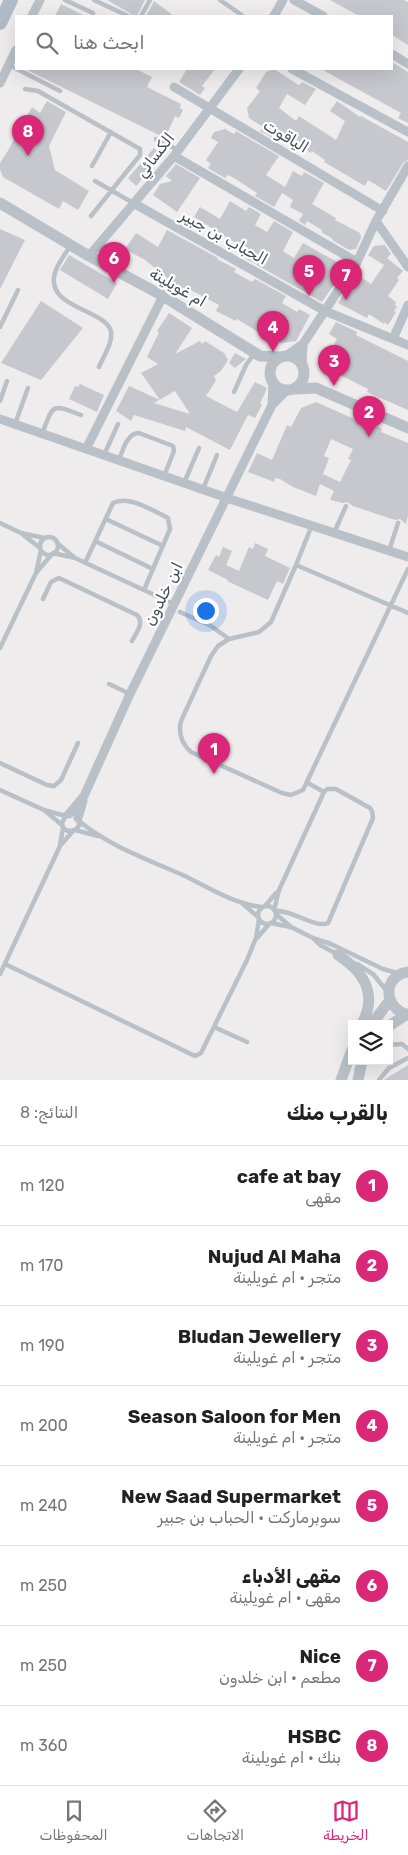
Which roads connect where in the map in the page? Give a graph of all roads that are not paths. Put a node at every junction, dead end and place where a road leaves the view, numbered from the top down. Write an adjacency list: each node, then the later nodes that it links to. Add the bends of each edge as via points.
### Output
1 (11, 0): 16 (main road)
2 (40, 0): 10 (street)
3 (65, 0): 9 (lane)
4 (94, 0): 11 (lane)
5 (150, 0): 12 (lane)
6 (220, 0): 13 (lane)
7 (283, 0): 14 (street)
8 (294, 0): 15 (street)
9 (93, 13)
10 (32, 15)
11 (126, 15)
12 (142, 15)
13 (242, 15)
14 (275, 15)
15 (321, 15)
16 (0, 23)
17 (15, 52): 20 (street)
18 (393, 55): 19 (street)
19 (408, 64)
20 (9, 65): 21 (lane); 25 (street)
21 (15, 68)
22 (19, 70): 28 (lane)
23 (238, 70): 29 (street, الكسائي)
24 (294, 70): 31 (street)
25 (0, 82)
26 (174, 87): 29 (street, الياقوت)
27 (26, 89): 30 (lane, via 38,91)
28 (60, 91)
29 (210, 109): 33 (street, الكسائي); 40 (street, الياقوت)
30 (111, 132): 34 (lane); 37 (lane, via 141,152)
31 (408, 132)
32 (156, 139): 33 (lane)
33 (176, 153): 39 (street, الكسائي); 45 (street)
34 (92, 166)
35 (408, 166): 40 (street)
36 (95, 181): 37 (lane)
37 (111, 190): 39 (lane); 41 (lane)
38 (0, 203): 43 (street, ام غويلينة)
39 (135, 204): 44 (street, الكسائي); 50 (street, الحباب بن جبير)
40 (383, 211): 42 (street)
41 (91, 216)
42 (376, 221): 45 (street); 46 (street)
43 (70, 245): 44 (street, ام غويلينة); 57 (lane, via 55,273 55,288 63,298 107,323 111,330)
44 (89, 256): 48 (street, ام غويلينة)
45 (357, 262): 50 (street)
46 (408, 267)
47 (18, 290): 51 (lane)
48 (163, 296): 55 (street, ام غويلينة); 74 (street)
49 (408, 305): 52 (street)
50 (325, 311): 52 (street, الحباب بن جبير); 53 (street)
51 (0, 326)
52 (393, 339): 54 (street, الحباب بن جبير)
53 (304, 344): 56 (street); 58 (street)
54 (408, 345)
55 (257, 354): 56 (street, ام غويلينة); 59 (street); 64 (lane, via 246,365)
56 (284, 356): 58 (street, via 298,360); 59 (street, via 272,364)
57 (99, 367)
58 (303, 369): 62 (street); 63 (street, via 300,384)
59 (271, 379): 63 (street, via 279,388); 66 (street, ابن خلدون)
60 (7, 381): 65 (lane)
61 (28, 388): 69 (lane)
62 (316, 388): 63 (street); 71 (street)
63 (291, 390): 66 (street, ابن خلدون)
64 (234, 392)
65 (0, 401)
66 (272, 405): 81 (street, ابن خلدون)
67 (81, 415): 72 (lane, via 55,408)
68 (0, 419): 69 (street)
69 (15, 424): 72 (street)
70 (118, 424): 75 (lane)
71 (408, 428)
72 (42, 434): 74 (street)
73 (199, 448): 79 (lane)
74 (86, 449): 75 (street)
75 (104, 455): 77 (street)
76 (217, 456): 80 (lane)
77 (119, 460): 78 (street); 78 (lane, via 131,434 139,433 173,446)
78 (164, 476): 79 (street)
79 (184, 483): 80 (street)
80 (204, 489): 81 (street)
81 (226, 497): 86 (street); 106 (street, ابن خلدون)
82 (346, 506): 87 (lane)
83 (106, 519): 90 (lane); 92 (lane); 92 (lane, via 113,504 119,500 129,501 168,518 170,529)
84 (0, 523): 88 (lane)
85 (398, 523): 94 (lane)
86 (312, 525): 87 (street); 99 (lane)
87 (334, 532): 94 (street)
88 (22, 533): 89 (lane); 93 (lane)
89 (45, 538): 91 (lane, via 52,538); 93 (lane, via 40,543)
90 (95, 541): 98 (lane); 101 (lane)
91 (57, 543): 95 (lane); 97 (lane)
92 (163, 546): 101 (lane)
93 (41, 549): 95 (lane); 102 (lane)
94 (388, 551): 96 (street)
95 (52, 554): 97 (lane); 102 (lane)
96 (408, 557)
97 (75, 558): 98 (lane)
98 (84, 563): 103 (lane)
99 (296, 565): 105 (lane); 108 (lane, via 268,626 254,634)
100 (408, 568): 105 (lane)
101 (153, 569): 103 (lane)
102 (36, 573): 110 (lane)
103 (144, 590): 106 (lane)
104 (43, 599): 109 (lane, via 51,582 59,578 129,611 139,616 141,621)
105 (391, 606): 107 (lane); 115 (lane)
106 (178, 608): 108 (lane); 112 (street, ابن خلدون)
107 (408, 613)
108 (229, 640): 115 (lane, via 218,646 211,656 181,721 184,744 191,752 282,793 296,794)
109 (132, 641)
110 (0, 648)
111 (109, 684): 112 (lane)
112 (130, 694): 118 (street, ابن خلدون)
113 (78, 743): 114 (lane, via 61,780 54,786)
114 (0, 763)
115 (308, 783): 117 (lane)
116 (0, 790): 119 (lane)
117 (324, 792): 126 (lane); 129 (lane, via 336,789 367,806 373,818 328,923 321,925 288,912)
118 (84, 796): 120 (street); 121 (street)
119 (44, 810): 120 (lane); 122 (lane)
120 (68, 815): 121 (lane); 122 (lane, via 63,819)
121 (79, 820): 123 (lane); 124 (lane)
122 (63, 826): 123 (lane); 125 (lane)
123 (74, 831): 124 (lane); 125 (lane)
124 (98, 836): 127 (lane)
125 (60, 846): 136 (lane)
126 (279, 890): 128 (lane); 129 (lane)
127 (242, 903): 128 (lane); 130 (lane)
128 (264, 906): 129 (lane); 130 (lane)
129 (275, 911): 131 (lane, via 275,920); 132 (lane)
130 (259, 918): 131 (lane); 133 (lane)
131 (270, 924): 132 (lane); 133 (lane)
132 (291, 927): 134 (lane)
133 (256, 938): 144 (lane)
134 (313, 938): 135 (lane); 137 (lane, via 383,970)
135 (338, 955): 139 (lane, via 373,974); 141 (street, via 359,972 367,987 368,1008)
136 (5, 964): 138 (lane); 144 (lane, via 191,1055 201,1053)
137 (405, 972): 139 (street, via 393,980)
138 (0, 974)
139 (390, 998): 140 (street, via 397,1010); 142 (street)
140 (407, 1015): 143 (street)
141 (364, 1020)
142 (375, 1020)
143 (393, 1024)
144 (214, 1027): 145 (lane)
145 (247, 1042)
146 (393, 1045): 147 (lane, via 402,1044)
147 (408, 1048)
148 (408, 1058): 153 (lane, via 390,1068)
149 (348, 1061): 151 (street)
150 (361, 1065): 152 (street)
151 (341, 1080)
152 (358, 1080)
153 (379, 1080)

